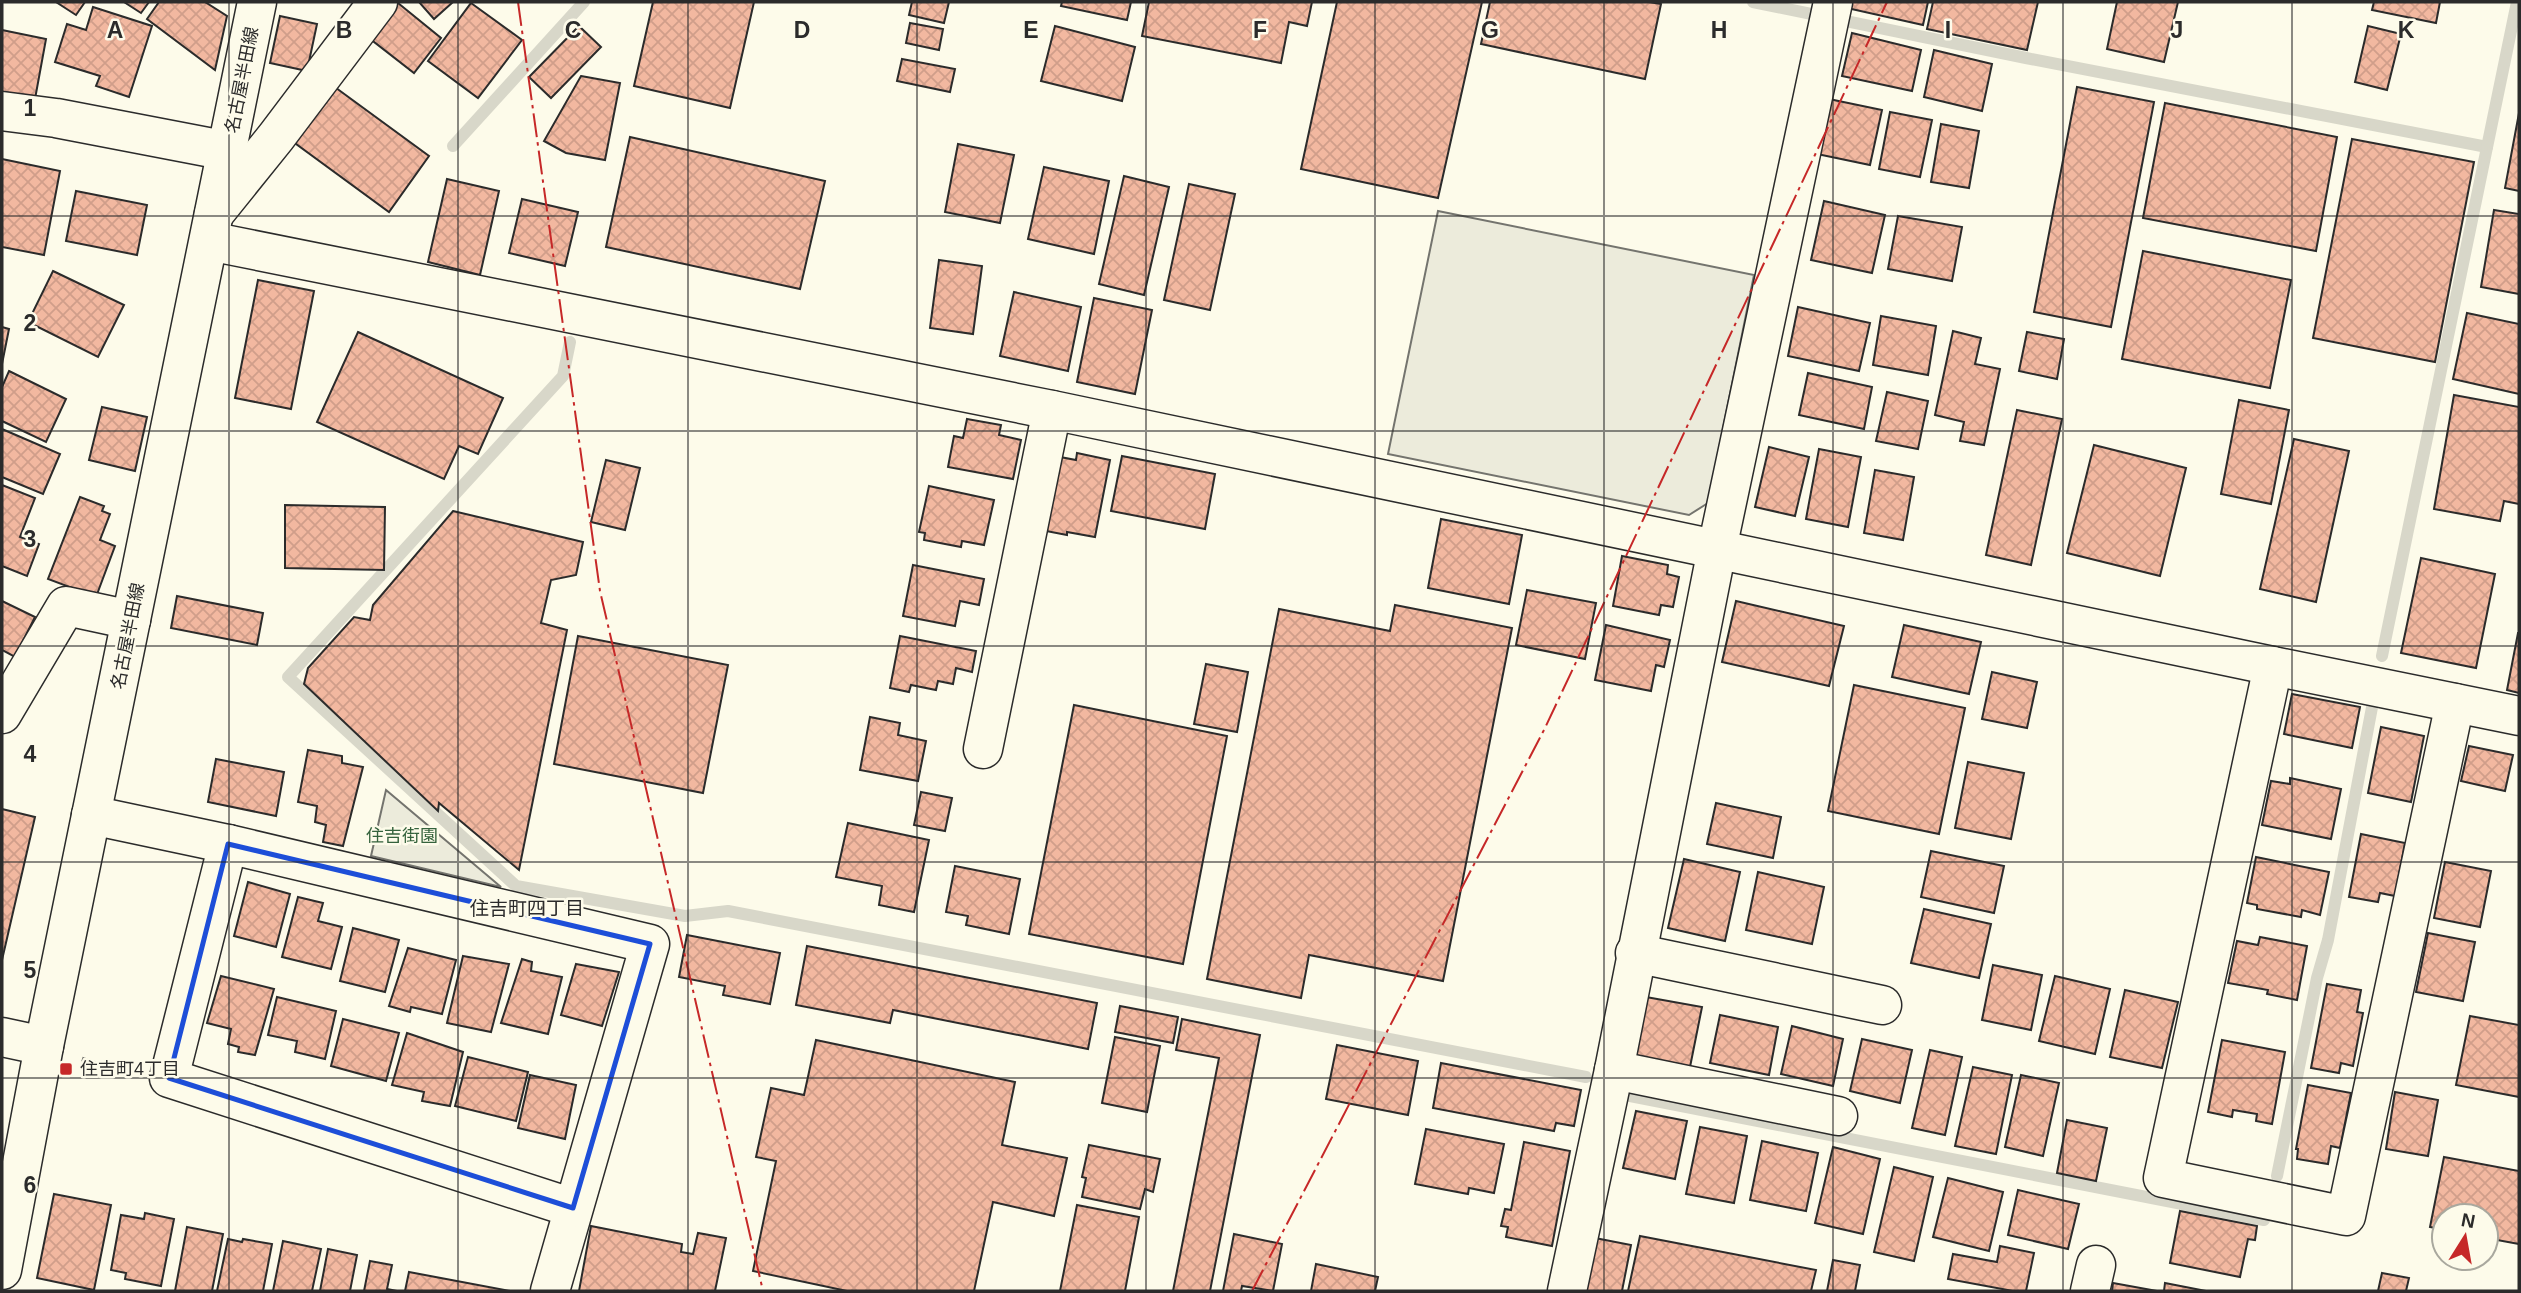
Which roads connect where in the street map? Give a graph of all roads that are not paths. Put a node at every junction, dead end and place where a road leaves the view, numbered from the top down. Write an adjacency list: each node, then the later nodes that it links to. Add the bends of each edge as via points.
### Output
1 (257, 2): 5 (street, 名古屋半田線)
2 (378, 2): 6 (street)
3 (1833, 2): 8 (street)
4 (2, 111): 5 (street)
5 (228, 151): 6 (street, 名古屋半田線)
6 (211, 228): 7 (street); 9 (street, 名古屋半田線)
7 (1052, 410): 8 (street); 14 (street)
8 (1717, 549): 10 (street); 17 (street)
9 (131, 620): 12 (street, via 66,606); 15 (street, 名古屋半田線)
10 (2273, 666): 11 (street); 11 (street, via 2163,1178 2346,1216)
11 (2455, 703): 13 (street)
12 (2, 713)
13 (2519, 716)
14 (983, 749)
15 (92, 815): 16 (street); 20 (street, 名古屋半田線)
16 (228, 844): 23 (street, via 169,1078); 23 (street, via 650,944)
17 (1635, 953): 18 (street); 21 (street)
18 (1882, 1005)
19 (2, 1037): 20 (street)
20 (44, 1046): 24 (street, 名古屋半田線)
21 (1614, 1070): 22 (street); 26 (street)
22 (1838, 1116)
23 (573, 1208): 25 (street)
24 (4, 1251)
25 (550, 1291)
26 (1567, 1291)

